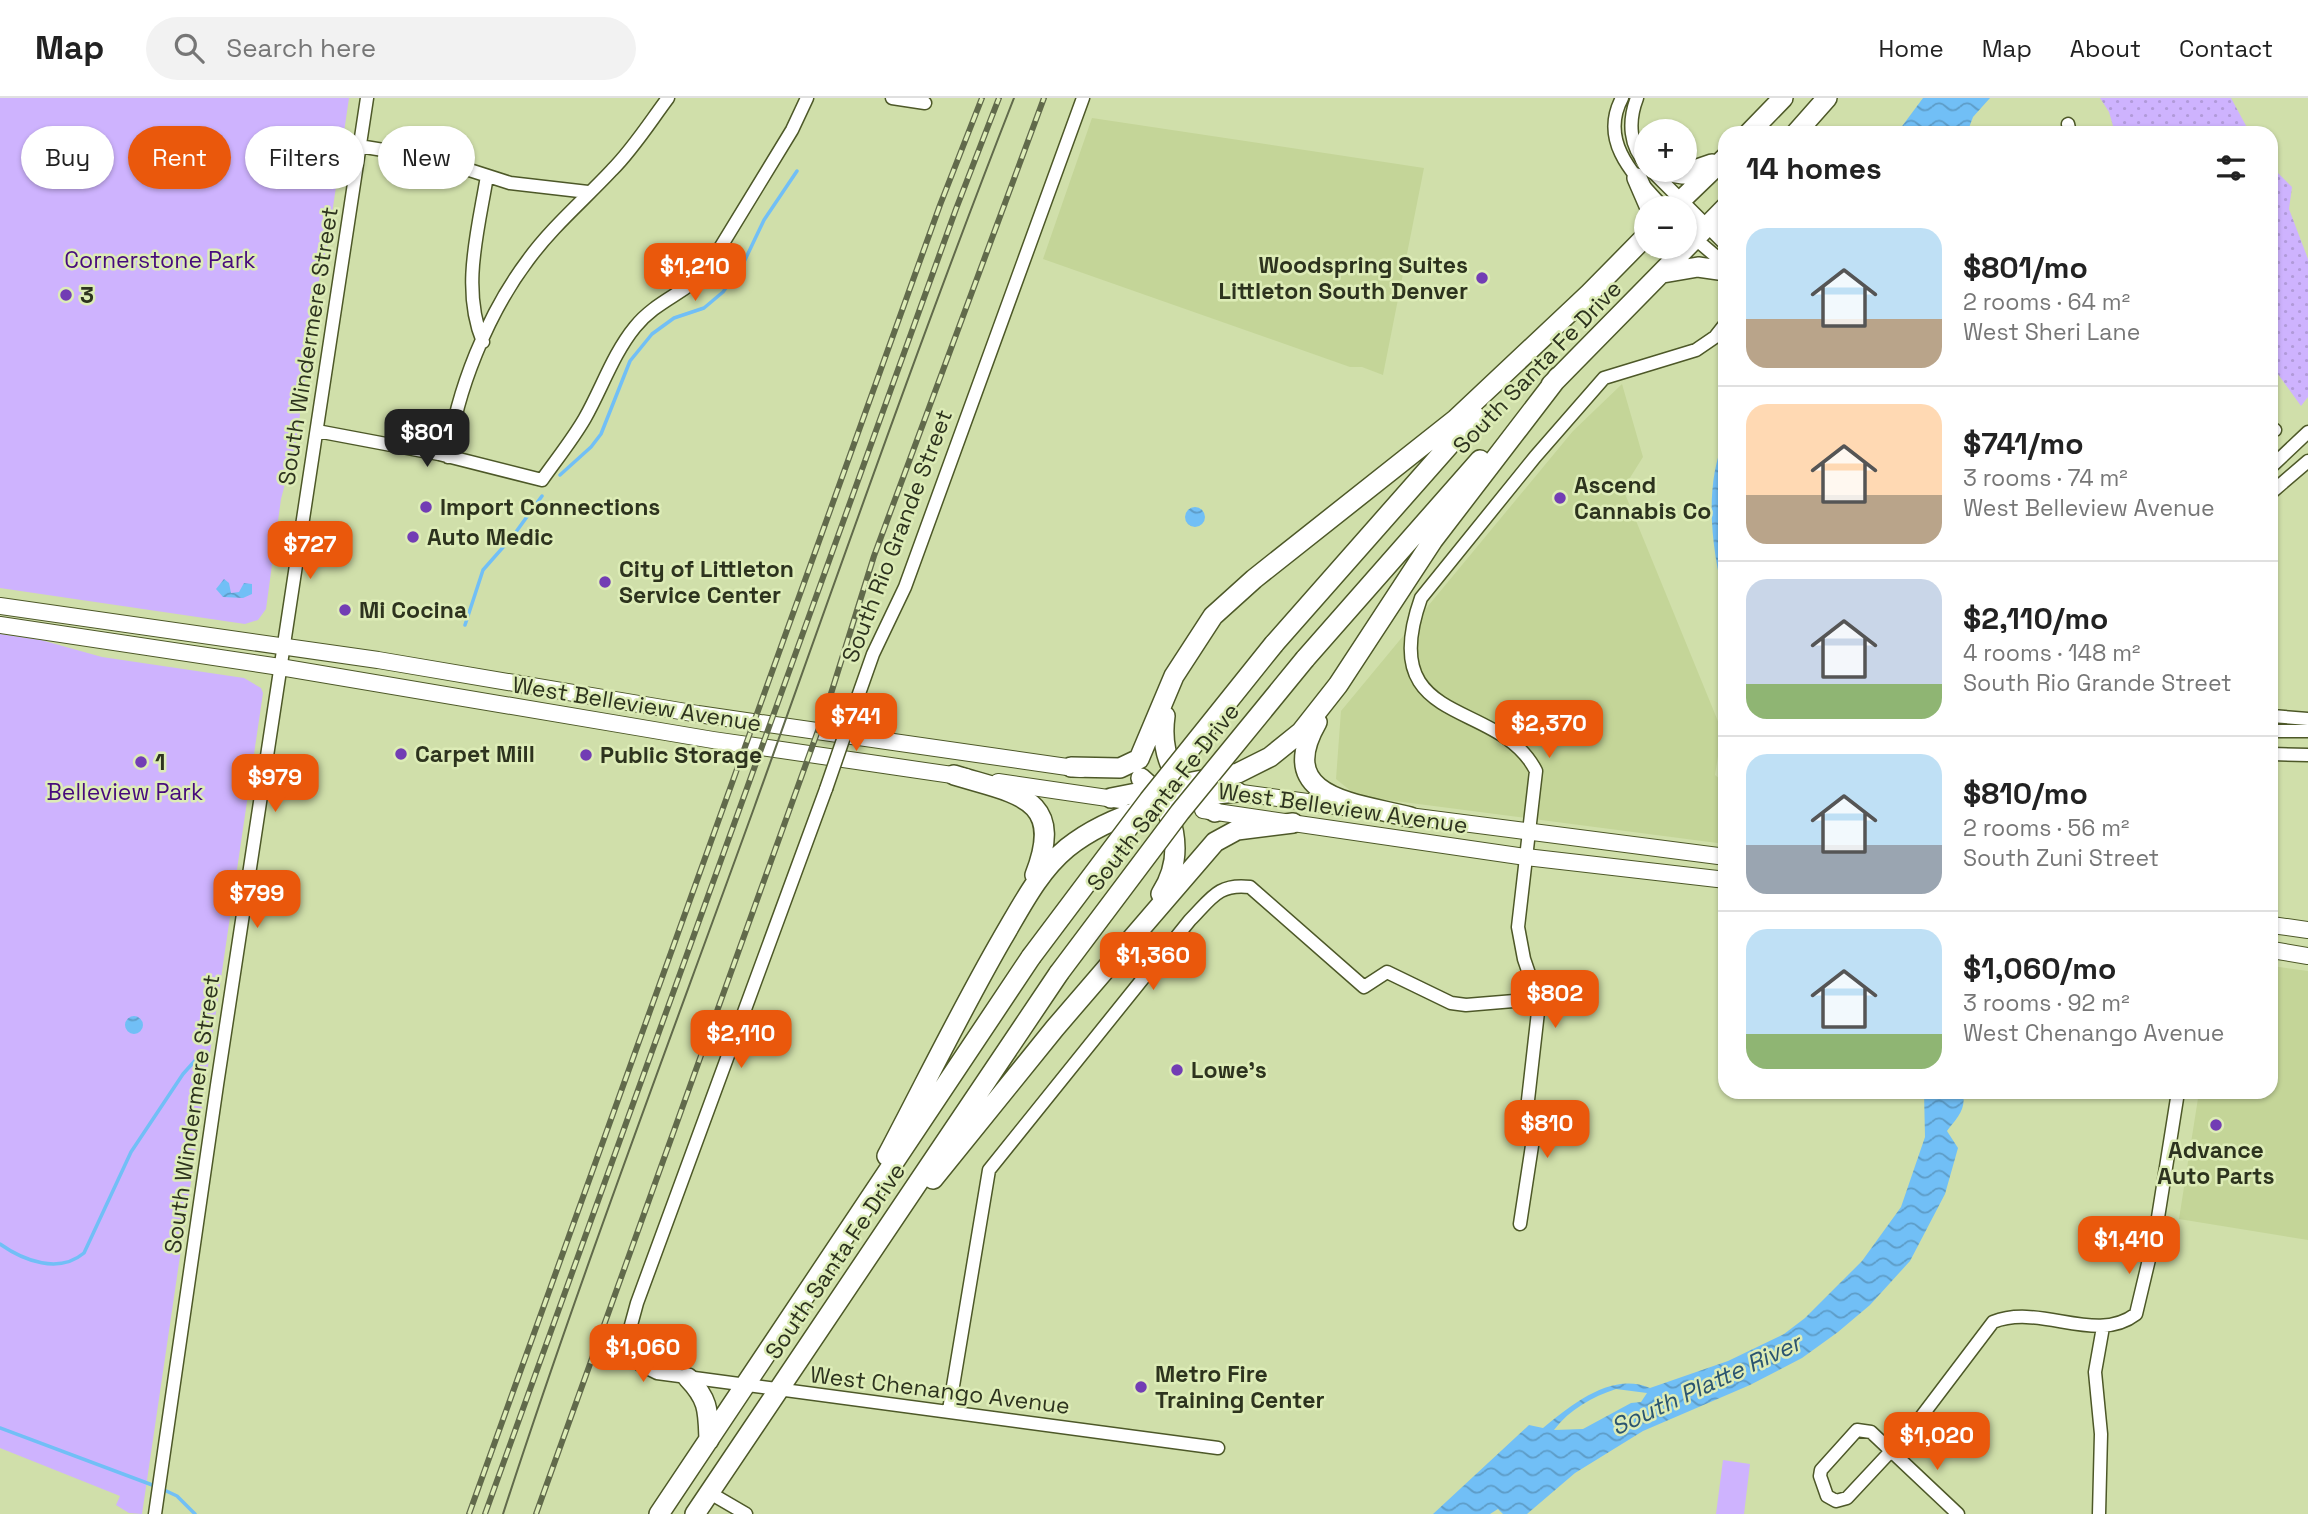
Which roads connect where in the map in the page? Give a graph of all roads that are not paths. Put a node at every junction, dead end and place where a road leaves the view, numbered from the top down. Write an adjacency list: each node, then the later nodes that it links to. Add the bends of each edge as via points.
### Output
1 (367, 98): 11 (street, South Windermere Street)
2 (668, 98): 22 (street, via 614,169)
3 (807, 98): 40 (street, via 706,271 690,288 666,298 635,327 585,418 542,480)
4 (892, 98): 10 (street)
5 (1083, 98): 81 (street, South Rio Grande Street, bridge, via 905,587 873,654 637,1303)
6 (1622, 98): 16 (street, via 1615,118 1616,146)
7 (1637, 98): 14 (street, via 1632,113)
8 (1783, 98): 12 (highway)
9 (1827, 98): 13 (highway)
10 (925, 103)
11 (362, 126)
12 (1756, 126)
13 (1802, 126)
14 (1634, 138)
15 (364, 147): 20 (street, via 432,158)
16 (1634, 158)
17 (1718, 160): 19 (highway)
18 (1718, 164): 23 (highway)
19 (1697, 169)
20 (487, 176): 22 (street, via 534,187); 36 (street, via 471,292)
21 (353, 189): 38 (street, South Windermere Street)
22 (588, 192): 36 (street, via 530,257)
23 (1684, 196)
24 (1718, 213): 25 (highway, South Santa Fe Drive)
25 (1697, 230)
26 (1697, 233): 28 (street)
27 (1697, 234): 30 (street)
28 (1718, 242)
29 (1634, 246): 34 (highway, South Santa Fe Drive)
30 (1718, 256)
31 (1674, 259): 33 (highway, South Santa Fe Drive)
32 (1718, 270): 33 (highway, via 1698,267)
33 (1663, 273): 37 (highway, South Santa Fe Drive)
34 (1591, 292): 44 (highway, via 1456,419); 78 (highway, South Santa Fe Drive, bridge, via 1274,644 1149,800 1031,957)
35 (1718, 333): 65 (street, via 1696,350 1604,378 1421,598 1412,623 1411,652 1417,677 1440,705 1510,739 1530,760 1536,771)
36 (483, 342): 40 (street, via 458,401)
37 (1558, 377): 49 (highway, via 1433,540); 79 (highway, South Santa Fe Drive, bridge, via 1410,536 1180,811 1059,973)
38 (317, 431): 40 (street); 47 (street, South Windermere Street)
39 (2308, 432): 41 (street)
40 (448, 457)
41 (2278, 460)
42 (2308, 461): 43 (street)
43 (2278, 487)
44 (1230, 600): 56 (highway, via 1203,628 1182,660 1139,759 1120,768); 59 (highway, via 1195,644 1165,715 1165,753)
45 (0, 606): 47 (main road, West Belleview Avenue)
46 (0, 625): 48 (main road, West Belleview Avenue)
47 (282, 648): 48 (street, South Windermere Street); 56 (main road, West Belleview Avenue)
48 (280, 667): 57 (main road, West Belleview Avenue); 90 (street, South Windermere Street)
49 (1338, 685): 59 (highway, via 1301,732 1270,757); 63 (highway, via 1307,744 1304,765 1311,782 1330,796)
50 (2278, 716): 51 (street)
51 (2308, 719)
52 (2308, 731): 53 (street)
53 (2278, 732)
54 (2308, 755): 55 (street)
55 (2278, 757)
56 (1071, 768): 58 (main road, West Belleview Avenue)
57 (954, 775): 61 (main road, West Belleview Avenue); 69 (highway, via 1021,797 1040,814 1045,845)
58 (1153, 791): 59 (highway); 59 (main road, West Belleview Avenue); 61 (highway); 62 (main road, West Belleview Avenue); 69 (highway, via 1052,862); 71 (highway, via 1173,828 1175,863)
59 (1187, 791): 60 (highway); 62 (highway)
60 (1237, 792): 63 (main road, West Belleview Avenue)
61 (1111, 798)
62 (1215, 812): 64 (main road, West Belleview Avenue)
63 (1410, 817): 65 (main road, West Belleview Avenue)
64 (1293, 823): 67 (main road, West Belleview Avenue); 71 (highway, via 1237,830 1220,838)
65 (1529, 834): 66 (main road, West Belleview Avenue); 67 (street)
66 (1718, 856)
67 (1526, 857): 68 (main road, West Belleview Avenue); 75 (street, via 1518,927)
68 (1718, 879)
69 (1027, 896): 78 (highway)
70 (2278, 926): 72 (main road)
71 (1138, 930): 79 (highway)
72 (2308, 930)
73 (2278, 951): 74 (main road)
74 (2308, 956)
75 (1539, 999): 77 (street, via 1528,1100 1535,1126); 85 (street, via 1451,1003 1387,972 1364,987 1250,887 1231,885 1217,893 1190,920 989,1170)
76 (2177, 1099): 80 (street, via 2140,1308 2125,1323)
77 (1520, 1224)
78 (837, 1246): 83 (highway, South Santa Fe Drive)
79 (857, 1276): 84 (highway, South Santa Fe Drive)
80 (2103, 1327): 88 (street, via 2019,1314 1993,1322); 95 (street, via 2095,1372 2101,1434)
81 (630, 1346): 82 (street, West Chenango Avenue, via 639,1364 657,1373)
82 (688, 1378): 83 (street, West Chenango Avenue); 86 (highway, via 702,1393 708,1409)
83 (745, 1387): 84 (street, West Chenango Avenue); 86 (highway, South Santa Fe Drive)
84 (778, 1391): 85 (street, West Chenango Avenue); 89 (highway, South Santa Fe Drive)
85 (949, 1410): 87 (street, West Chenango Avenue)
86 (709, 1440): 91 (highway, South Santa Fe Drive)
87 (1217, 1448)
88 (1892, 1453): 88 (street, via 1871,1432 1857,1430 1821,1470 1827,1496 1836,1501 1847,1498); 94 (street)
89 (710, 1493): 92 (highway, South Santa Fe Drive); 93 (street)
90 (155, 1514)
91 (660, 1514)
92 (695, 1514)
93 (746, 1514)
94 (1958, 1514)
95 (2099, 1514)

